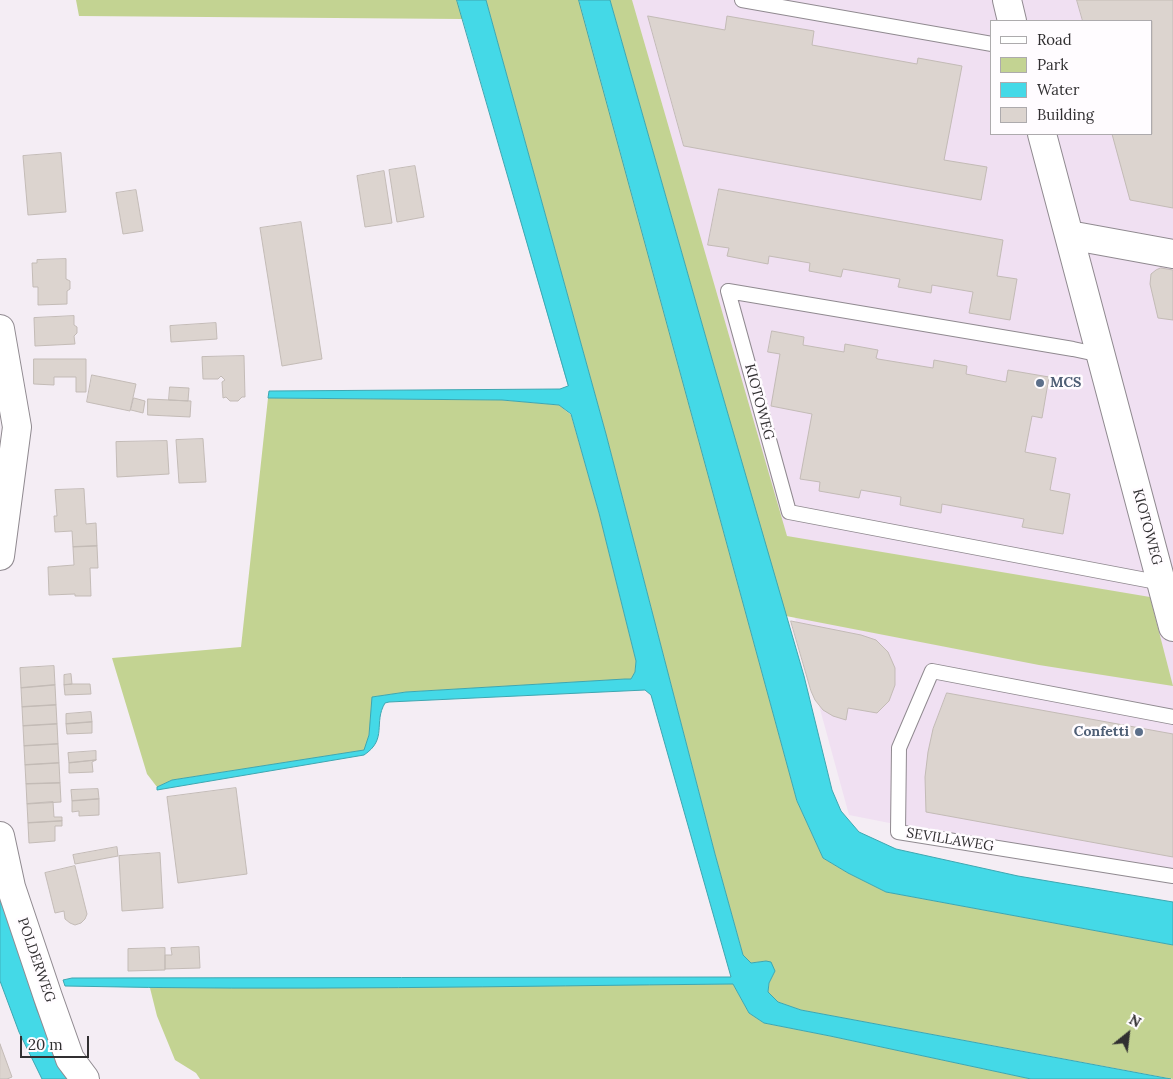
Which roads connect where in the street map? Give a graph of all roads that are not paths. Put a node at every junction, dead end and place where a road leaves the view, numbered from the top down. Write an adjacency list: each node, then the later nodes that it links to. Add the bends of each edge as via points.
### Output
1 (742, 0): 4 (lane)
2 (1007, 0): 3 (street)
3 (1012, 20)
4 (990, 44)
5 (1042, 135): 6 (street, KIOTOWEG)
6 (1069, 235): 7 (street); 9 (street, KIOTOWEG)
7 (1173, 254)
8 (0, 329): 10 (street, via 18,427)
9 (1101, 355): 11 (street, KIOTOWEG); 11 (lane, KIOTOWEG, via 728,291 789,512)
10 (0, 556)
11 (1162, 583): 12 (street, KIOTOWEG)
12 (1173, 627)
13 (1173, 717): 15 (lane, SEVILLAWEG, via 932,670 899,748 898,832)
14 (0, 836): 16 (street, POLDERWEG, via 11,887 48,997 70,1058)
15 (1173, 876)
16 (85, 1079)

